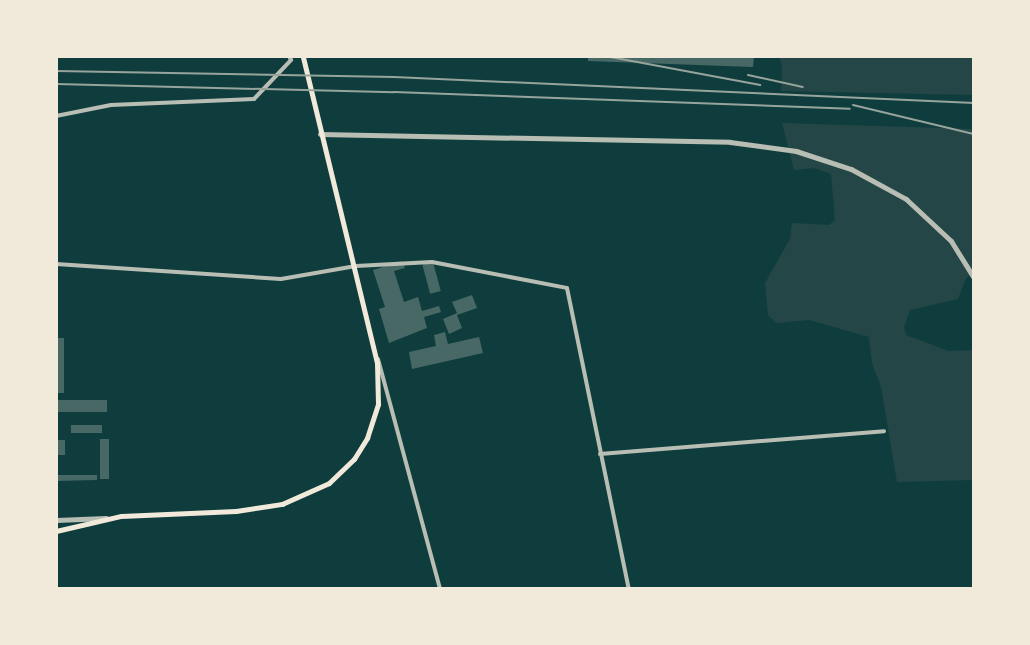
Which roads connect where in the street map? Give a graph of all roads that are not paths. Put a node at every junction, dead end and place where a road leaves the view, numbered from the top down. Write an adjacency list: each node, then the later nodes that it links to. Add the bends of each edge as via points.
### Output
1 (289, 56): 3 (street, via 291,60 254,99 111,105)
2 (303, 56): 4 (main road)
3 (56, 116)
4 (320, 134): 6 (main road); 7 (street, via 730,142 796,151 851,169 906,199 951,241)
5 (56, 264): 6 (street, via 281,279)
6 (356, 266): 8 (main road); 10 (street, via 432,262 567,288)
7 (974, 278)
8 (373, 341): 11 (main road, via 380,384 375,417 354,459 329,483 267,508); 14 (street)
9 (884, 431): 10 (street)
10 (600, 454): 15 (street)
11 (106, 518): 12 (street); 13 (main road)
12 (56, 520)
13 (56, 531)
14 (440, 589)
15 (629, 589)

